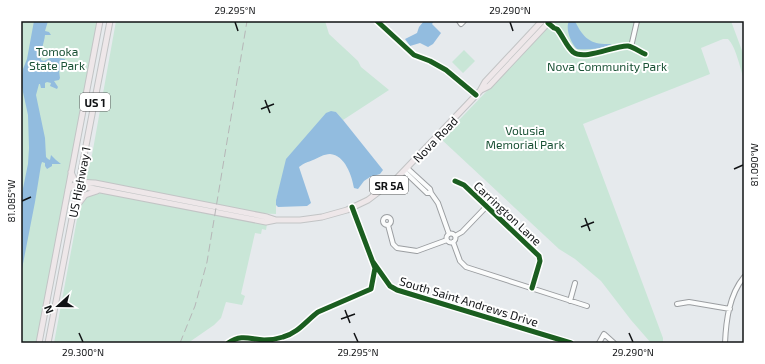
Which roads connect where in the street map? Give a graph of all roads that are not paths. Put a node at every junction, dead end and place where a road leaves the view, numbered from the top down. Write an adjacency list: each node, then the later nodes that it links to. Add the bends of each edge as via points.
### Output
1 (100, 21): 13 (main road, US Highway 1 / US 1)
2 (110, 21): 16 (main road, US Highway 1 / US 1)
3 (377, 21): 11 (street, via 414,55 446,70)
4 (459, 21): 5 (street, via 461,24)
5 (464, 21)
6 (637, 21): 9 (street)
7 (549, 22): 8 (main road, SR 5A); 9 (street, via 576,53 587,54)
8 (541, 23): 11 (main road, Nova Road / SR 5A, via 489,86)
9 (631, 47): 10 (street)
10 (645, 54)
11 (476, 95): 12 (main road, Nova Road / SR 5A)
12 (405, 170): 14 (street); 17 (street); 21 (main road, Nova Road / SR 5A, via 379,193)
13 (71, 172): 16 (main road); 19 (main road, US Highway 1 / US 1)
14 (421, 180): 17 (street); 20 (street)
15 (455, 181): 22 (street, Carrington Lane, via 464,185)
16 (78, 184): 18 (main road, Nova Road / SR 5A); 19 (main road); 23 (main road, US Highway 1 / US 1); 24 (main road, Nova Road / SR 5A, via 95,183)
17 (417, 184): 20 (street, via 427,193)
18 (102, 191): 23 (main road, via 85,195); 24 (main road, Nova Road / SR 5A, via 260,221)
19 (68, 192): 38 (main road, US Highway 1 / US 1)
20 (431, 193): 26 (street, via 438,203)
21 (352, 207): 24 (main road, Nova Road / SR 5A, via 312,219); 30 (street)
22 (486, 207): 27 (street); 33 (street, Carrington Lane, via 539,256 540,261)
23 (74, 209): 39 (main road, US Highway 1 / US 1)
24 (276, 220)
25 (388, 225): 28 (street, via 393,244 397,248 417,251)
26 (449, 234): 27 (street); 28 (street)
27 (455, 236): 29 (street)
28 (447, 240): 29 (street)
29 (453, 242): 33 (street, via 460,261 466,267)
30 (373, 262): 40 (street, via 375,268 371,289 318,312 300,329 281,338 235,338); 41 (street, South Saint Andrews Drive, via 390,286 397,290)
31 (744, 277): 37 (street, via 737,288)
32 (576, 283): 34 (street)
33 (532, 288): 34 (street)
34 (570, 300): 36 (street)
35 (677, 304): 37 (street, via 688,302)
36 (587, 306)
37 (730, 309): 44 (street)
38 (39, 343)
39 (48, 343)
40 (228, 343)
41 (571, 343)
42 (599, 343): 43 (street, via 604,334)
43 (614, 343)
44 (725, 343)

